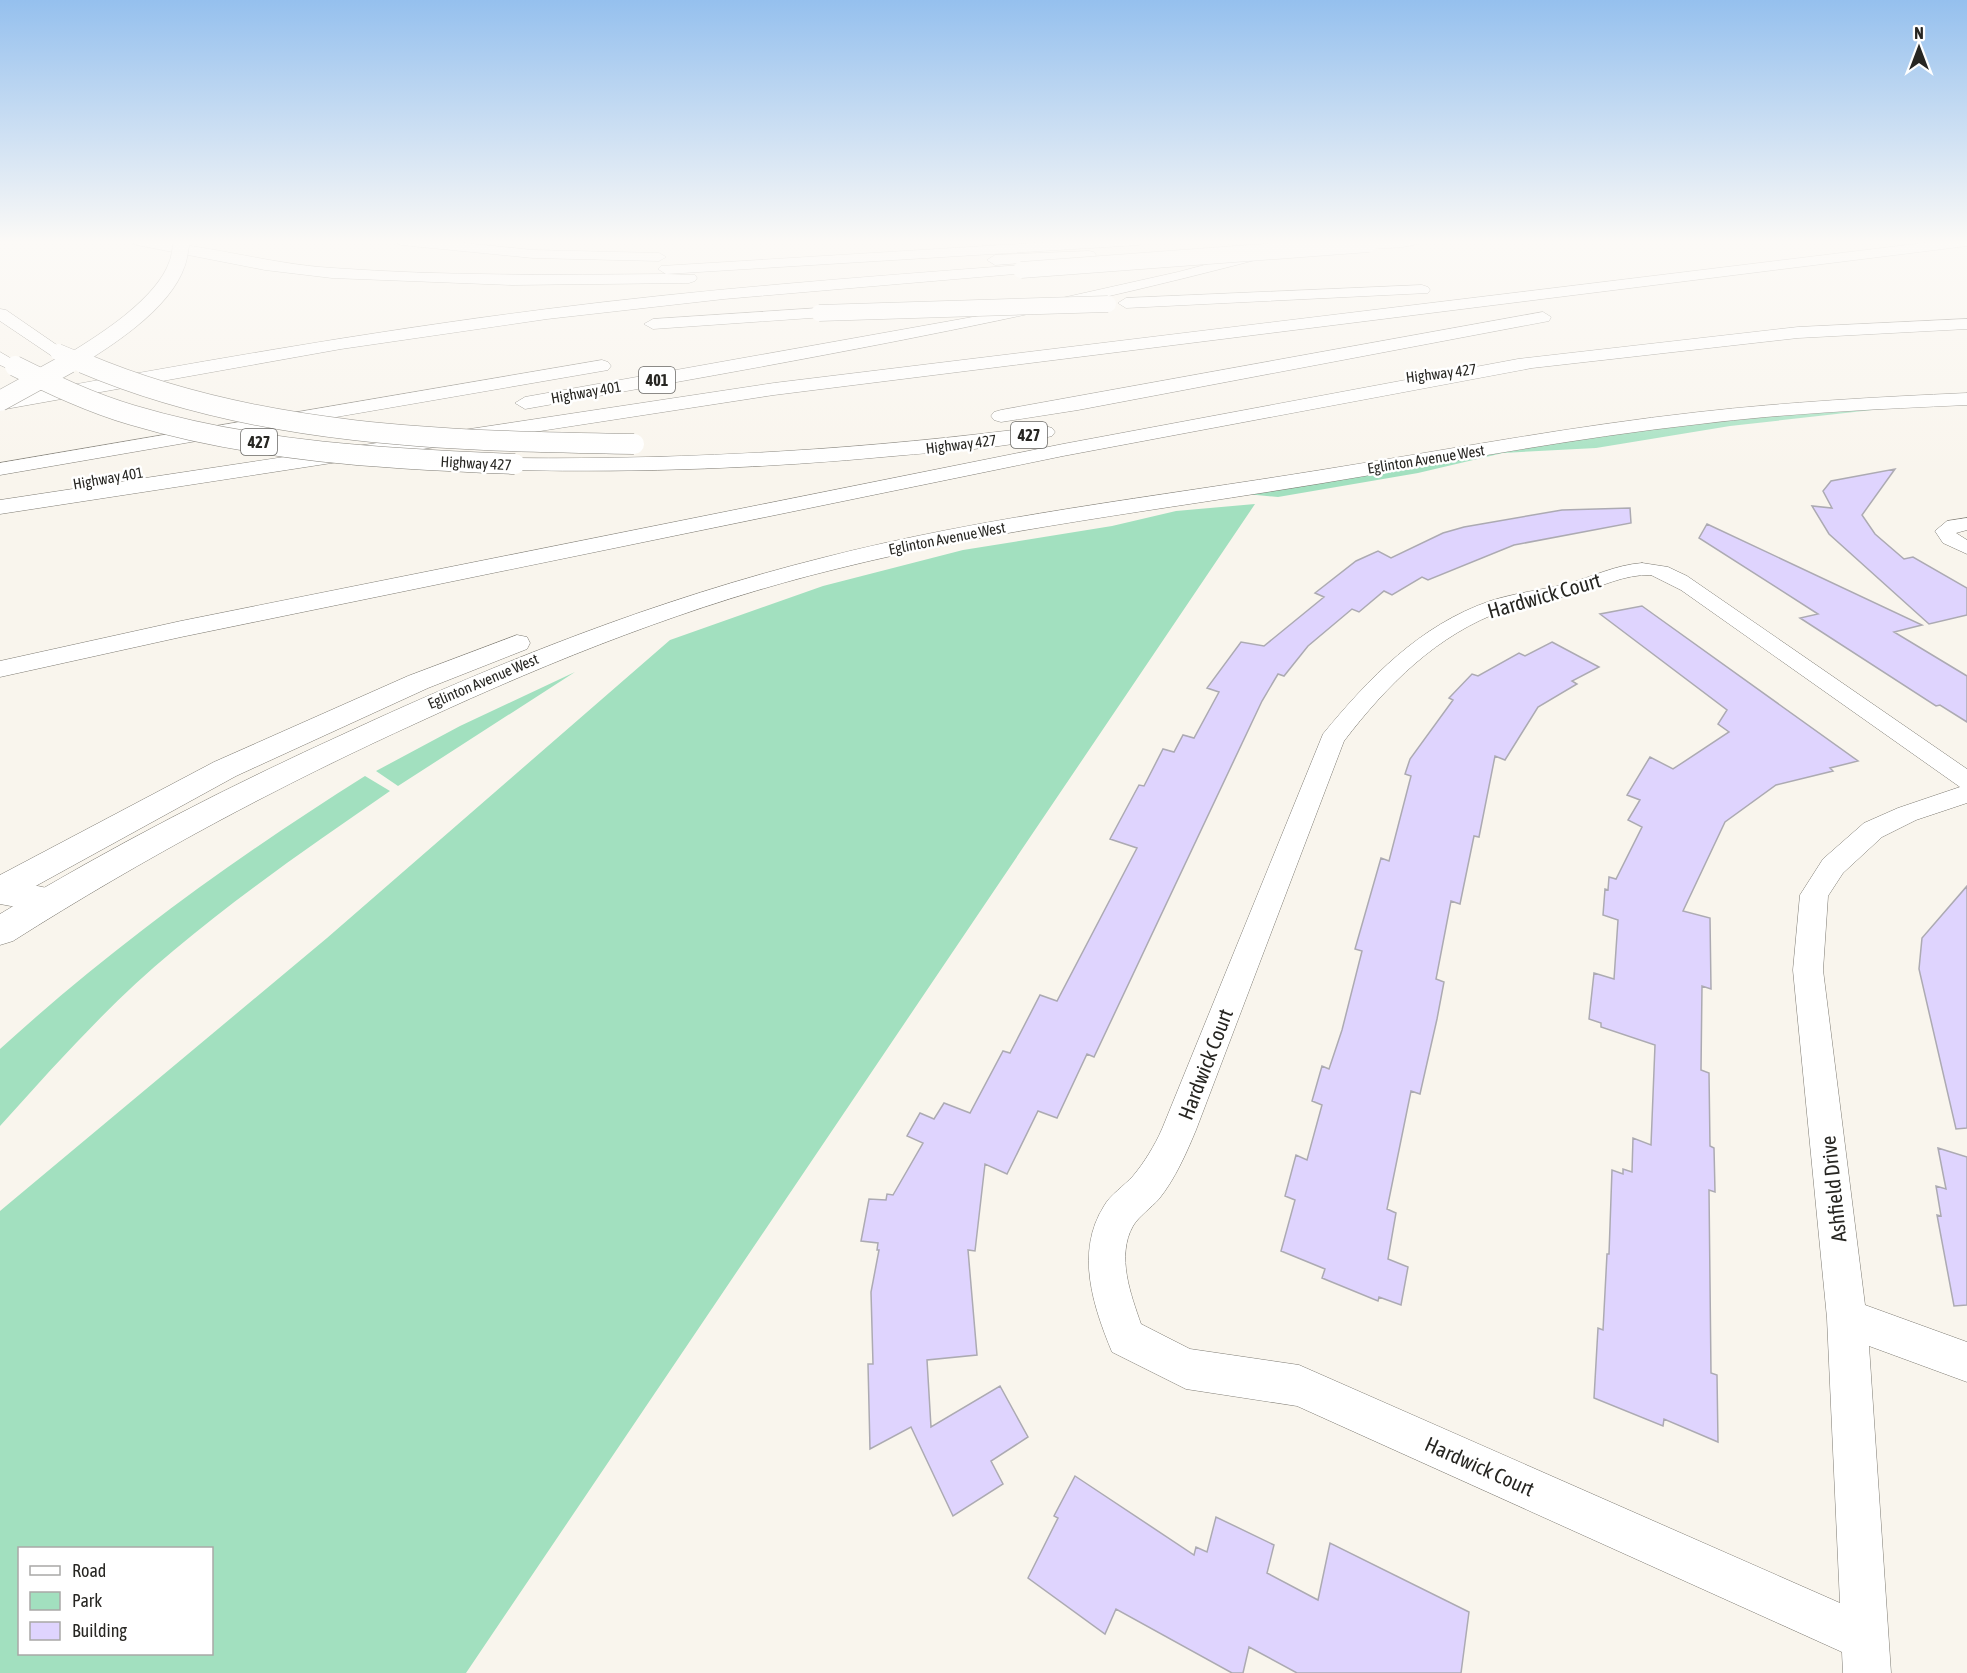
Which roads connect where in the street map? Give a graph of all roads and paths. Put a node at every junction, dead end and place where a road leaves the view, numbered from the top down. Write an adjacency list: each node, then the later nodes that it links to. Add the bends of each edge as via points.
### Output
1 (8, 319): 23 (main road, bridge, via 58,352 111,376 222,408 387,433 495,441)
2 (131, 319): 18 (main road, bridge, via 81,356)
3 (511, 319): 18 (main road, bridge)
4 (731, 319): 10 (main road, bridge)
5 (867, 319): 11 (main road)
6 (978, 319): 19 (main road, Highway 401 / 401)
7 (1342, 319): 26 (main road, via 774,389)
8 (1533, 319): 21 (main road)
9 (1967, 324): 14 (main road, Highway 427 / 427, via 1791,331)
10 (630, 326)
11 (792, 333)
12 (459, 344): 22 (main road, via 280,370)
13 (7, 361): 14 (main road, Highway 427 / 427, bridge, via 66,392 99,404 226,436 344,453 515,465 636,466 852,456 1006,438 1380,380)
14 (1539, 361): 29 (main road, via 1063,450)
15 (618, 364): 24 (main road, Highway 401 / 401)
16 (1967, 388): 34 (main road, Eglinton Avenue West, via 1775,398 1634,413 986,513 788,553 616,604 418,682 225,769)
17 (1967, 399): 35 (main road, Eglinton Avenue West, via 1798,408 1636,426 1022,523 827,564 702,598 592,636 438,700 254,788)
18 (0, 402)
19 (508, 406)
20 (439, 419): 25 (main road, Highway 401)
21 (985, 419)
22 (0, 421)
23 (640, 444)
24 (0, 469)
25 (0, 497)
26 (0, 507)
27 (1967, 524): 28 (street, via 1945,531 1950,539)
28 (1967, 549)
29 (181, 629): 30 (main road); 31 (main road)
30 (0, 662)
31 (0, 669)
32 (1967, 781): 39 (street, Hardwick Court, via 1687,585 1652,569 1630,569 1581,586 1493,607 1450,628 1394,668 1364,697 1332,739 1179,1130 1147,1186 1117,1217 1107,1254 1109,1288 1126,1338 1186,1369 1299,1386)
33 (1967, 794): 37 (street, Ashfield Drive, via 1873,830 1833,866 1814,895 1808,970)
34 (0, 891): 35 (main road)
35 (49, 900): 36 (main road, Eglinton Avenue West)
36 (0, 931)
37 (1847, 1318): 38 (street); 39 (street, Ashfield Drive)
38 (1967, 1362)
39 (1864, 1638): 40 (street, Ashfield Drive)
40 (1867, 1673)

